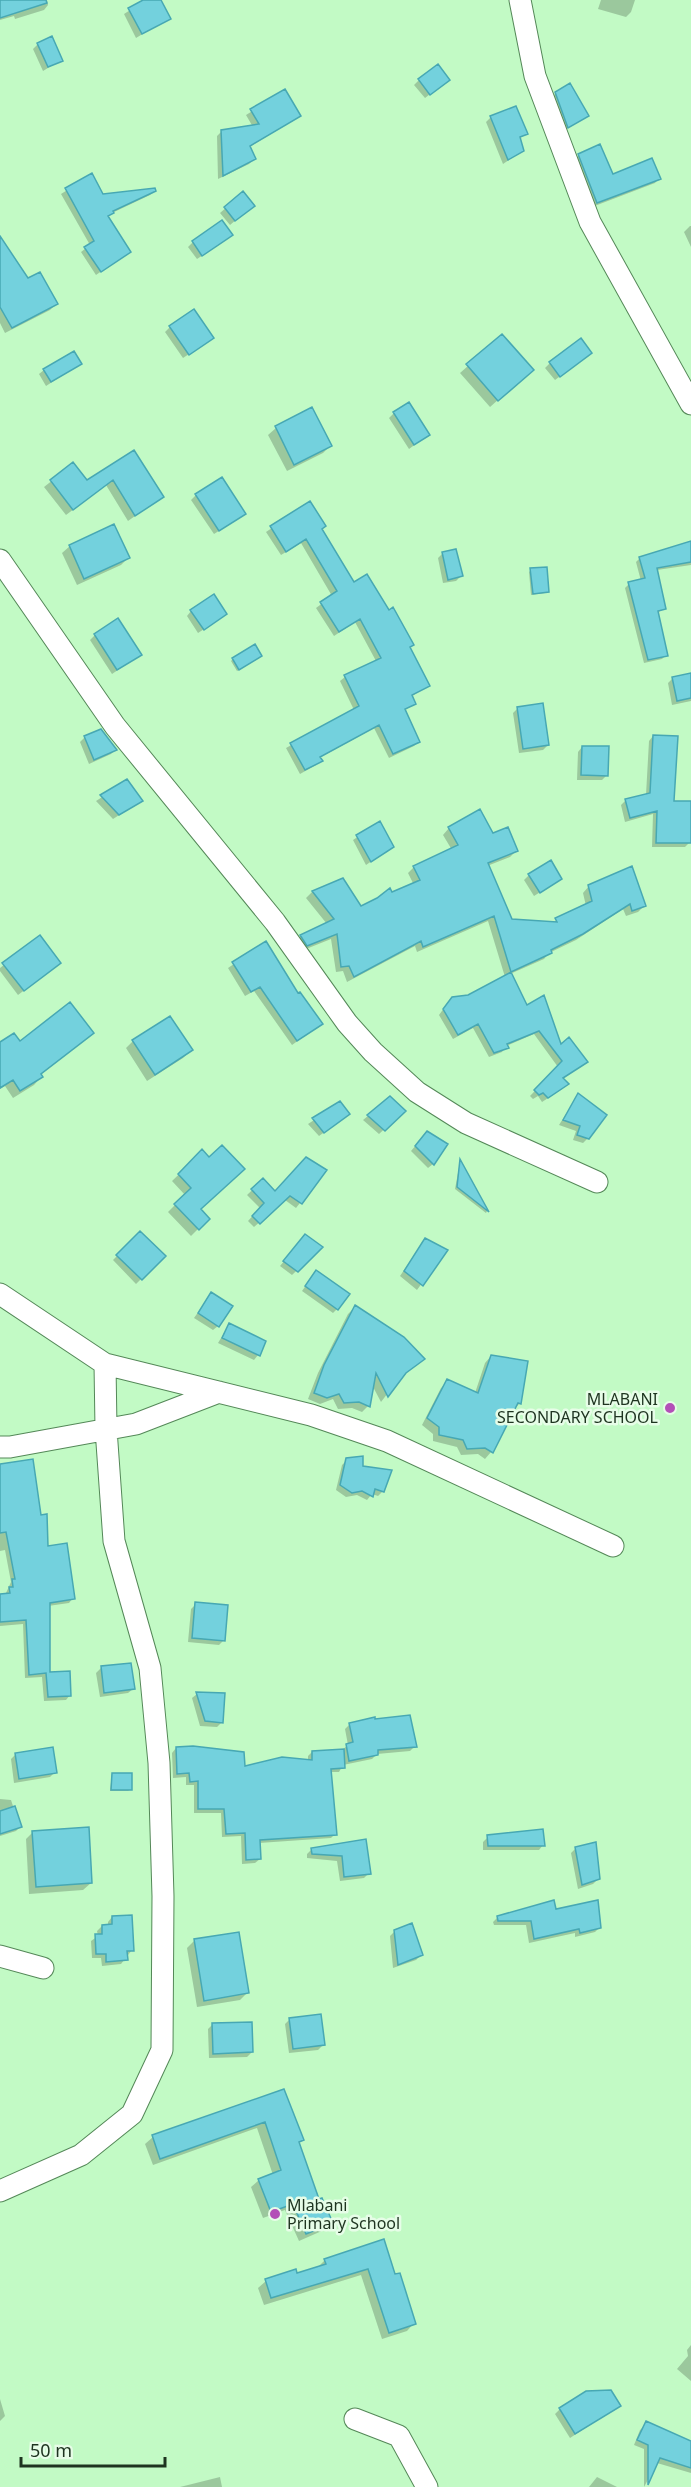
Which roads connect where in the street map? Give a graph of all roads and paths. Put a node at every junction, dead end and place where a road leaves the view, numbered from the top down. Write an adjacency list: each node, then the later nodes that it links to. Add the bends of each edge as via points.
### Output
1 (520, 0): 2 (street, via 536,76 590,222)
2 (691, 403)
3 (0, 560): 4 (street, via 115,726 275,922 347,1023 373,1052 417,1092 466,1123)
4 (597, 1182)
5 (0, 1294): 6 (street)
6 (105, 1364): 7 (street); 8 (street)
7 (219, 1392): 8 (street, via 136,1424); 10 (street, via 310,1414 387,1441)
8 (106, 1430): 9 (street); 13 (street, via 114,1541 150,1668 159,1763 162,2050 132,2114 81,2155)
9 (0, 1447)
10 (613, 1546)
11 (0, 1956): 12 (street)
12 (43, 1968)
13 (0, 2191)
14 (355, 2420): 15 (street, via 399,2436)
15 (427, 2487)

